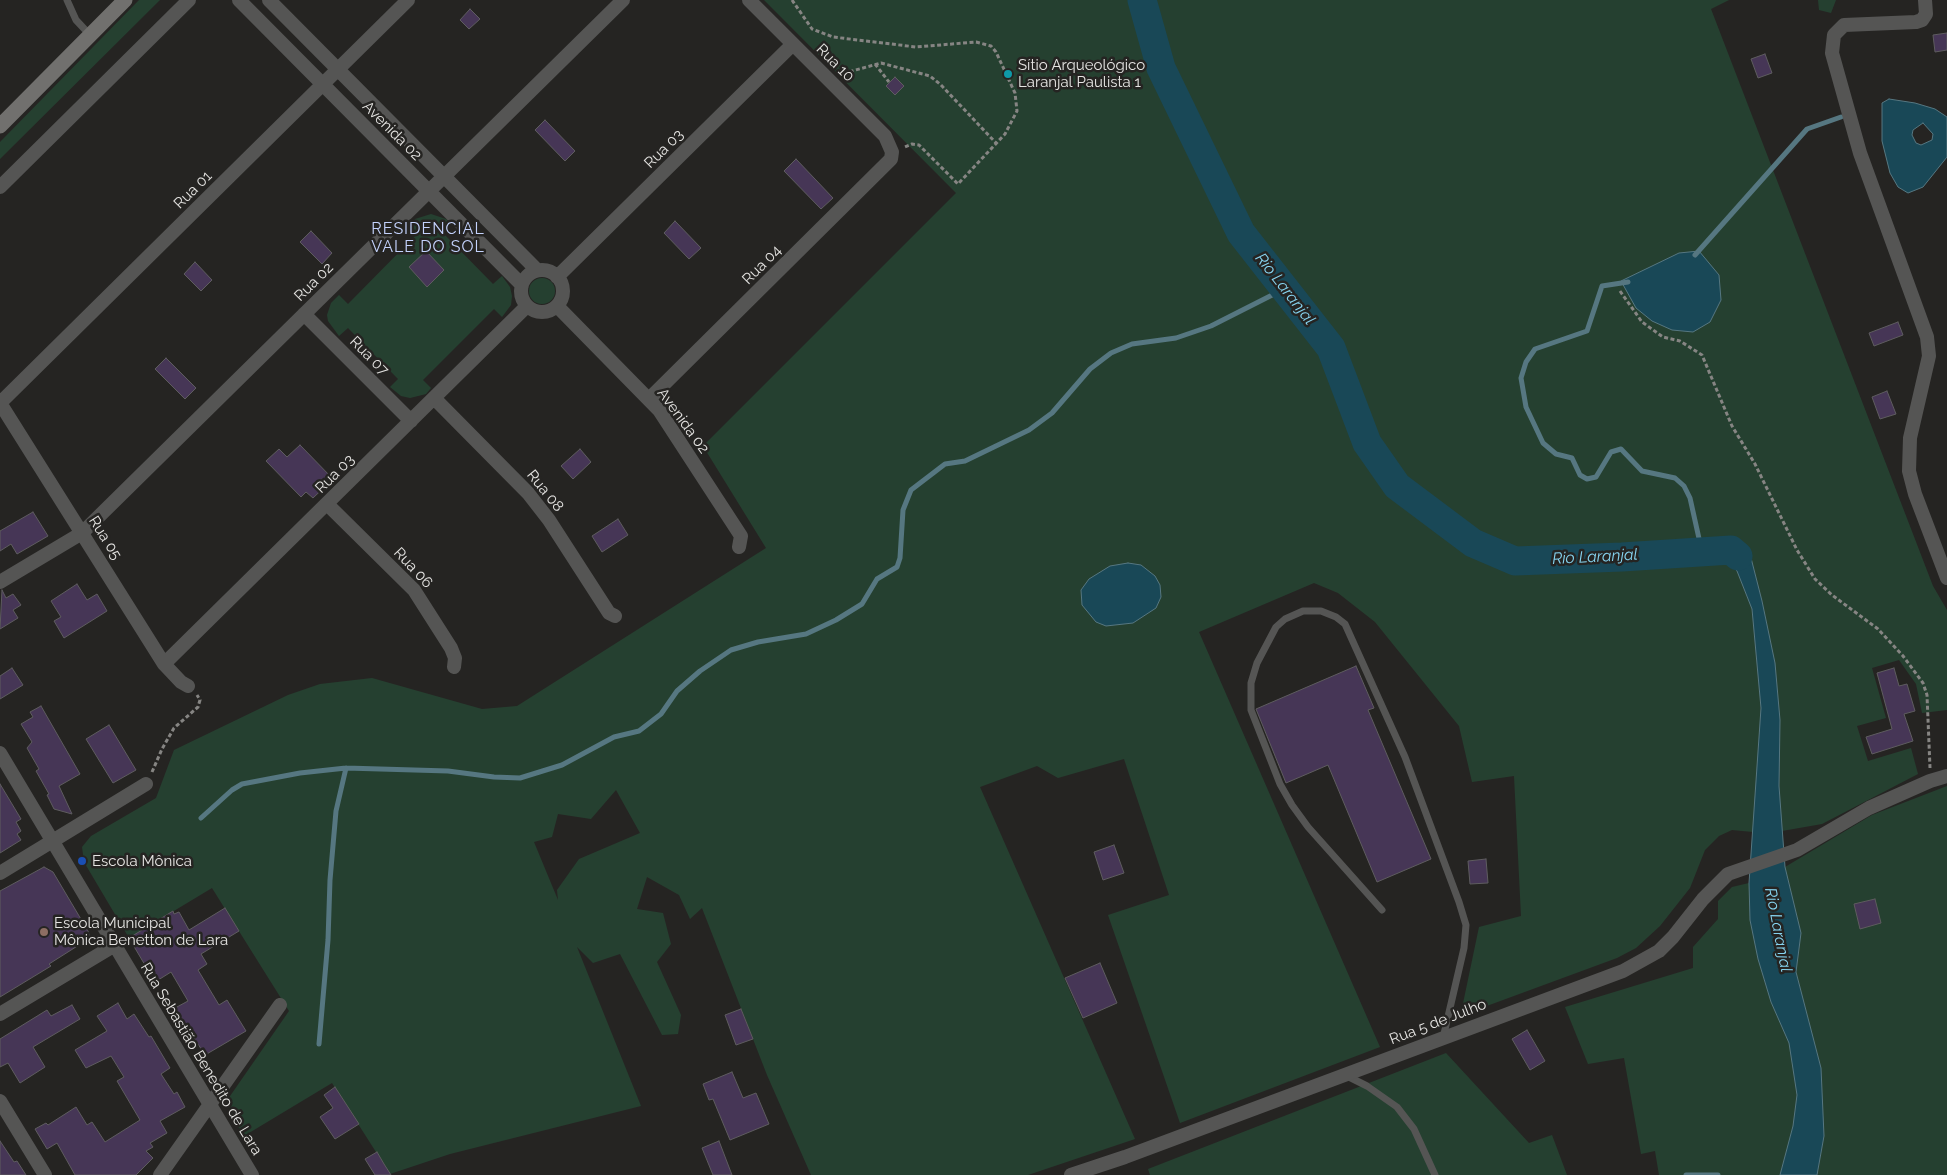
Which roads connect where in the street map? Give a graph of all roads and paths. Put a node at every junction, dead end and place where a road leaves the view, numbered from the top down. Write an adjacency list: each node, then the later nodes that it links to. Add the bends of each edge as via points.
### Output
1 (67, 0): 11 (lane, via 76,20)
2 (125, 0): 11 (main road)
3 (189, 0): 22 (street)
4 (239, 0): 17 (street, Avenida 02)
5 (269, 0): 14 (street, Avenida 02)
6 (408, 0): 14 (street, Rua 01)
7 (623, 0): 21 (street, Rua 02)
8 (749, 0): 12 (street, Rua 10)
9 (792, 0): 19 (path, via 800,15 821,34 916,47 976,42 990,46 1002,61 1017,102 1013,121)
10 (1925, 0): 38 (street, via 1926,14 1916,22 1844,25 1834,35 1832,53 1860,153 1927,337 1929,356 1910,438 1909,471)
11 (91, 35): 18 (main road)
12 (793, 44): 20 (street, Rua 10, via 885,136); 25 (street, Rua 03)
13 (874, 64): 15 (path); 16 (path); 19 (path, via 888,63 934,79)
14 (338, 70): 17 (street, Rua 01); 21 (street, Avenida 02)
15 (844, 76)
16 (889, 82)
17 (323, 84): 23 (street, Avenida 02); 33 (street, Rua 01)
18 (0, 126)
19 (996, 144): 20 (path, via 958,184 919,145 912,144)
20 (892, 152): 32 (street, Rua 04, via 891,159)
21 (444, 177): 23 (street, Rua 02); 24 (street, Avenida 02)
22 (0, 188)
23 (429, 192): 26 (street, Avenida 02); 30 (street, Rua 02)
24 (537, 270): 25 (street, via 548,270); 26 (street, via 527,276)
25 (557, 277): 29 (street, via 563,291)
26 (522, 286): 28 (street, via 522,296)
27 (1620, 291): 46 (path, via 1642,322 1663,337 1680,341 1702,355 1732,426 1815,579 1878,629 1923,684 1927,695)
28 (528, 306): 29 (street, via 542,312); 31 (street, Rua 03)
29 (557, 306): 32 (street, Avenida 02)
30 (304, 314): 34 (street, Rua 07); 36 (street, Rua 02)
31 (434, 398): 34 (street, Rua 03); 40 (street, Rua 08, via 528,493 609,613)
32 (649, 399): 37 (street, Avenida 02, via 669,423 741,536)
33 (0, 403): 36 (street, Rua 05)
34 (411, 421): 35 (street, Rua 03)
35 (327, 504): 41 (street, Rua 03); 42 (street, Rua 06, via 414,590 451,648 456,658)
36 (82, 533): 39 (street, Rua 02); 41 (street, Rua 05)
37 (739, 547)
38 (1947, 578)
39 (0, 582)
40 (615, 616)
41 (164, 664): 43 (street, Rua 05)
42 (454, 667)
43 (188, 686): 47 (path, via 199,697 198,707 174,728)
44 (0, 753): 48 (street, Rua Sebastião Benedito de Lara)
45 (1947, 776): 46 (street, Rua 5 de Julho)
46 (1930, 781): 54 (street, Rua 5 de Julho, via 1869,808 1797,850 1728,874 1673,937 1643,961)
47 (146, 784): 48 (street)
48 (53, 841): 49 (street); 51 (street, Rua Sebastião Benedito de Lara)
49 (0, 873)
50 (1382, 910): 54 (lane, via 1292,805 1250,710 1257,663 1276,627 1303,611 1321,611 1336,616 1345,624 1405,757 1459,902 1466,925 1464,948)
51 (115, 945): 53 (street); 57 (street, Rua Sebastião Benedito de Lara)
52 (280, 1005): 57 (street)
53 (0, 1014)
54 (1443, 1038): 55 (street, Rua 5 de Julho)
55 (1344, 1074): 61 (street, Rua 5 de Julho); 62 (lane, via 1397,1107 1418,1136)
56 (0, 1100): 58 (street)
57 (210, 1105): 59 (street); 60 (street, Rua Sebastião Benedito de Lara)
58 (45, 1175)
59 (160, 1175)
60 (252, 1175)
61 (1071, 1175)
62 (1435, 1175)

